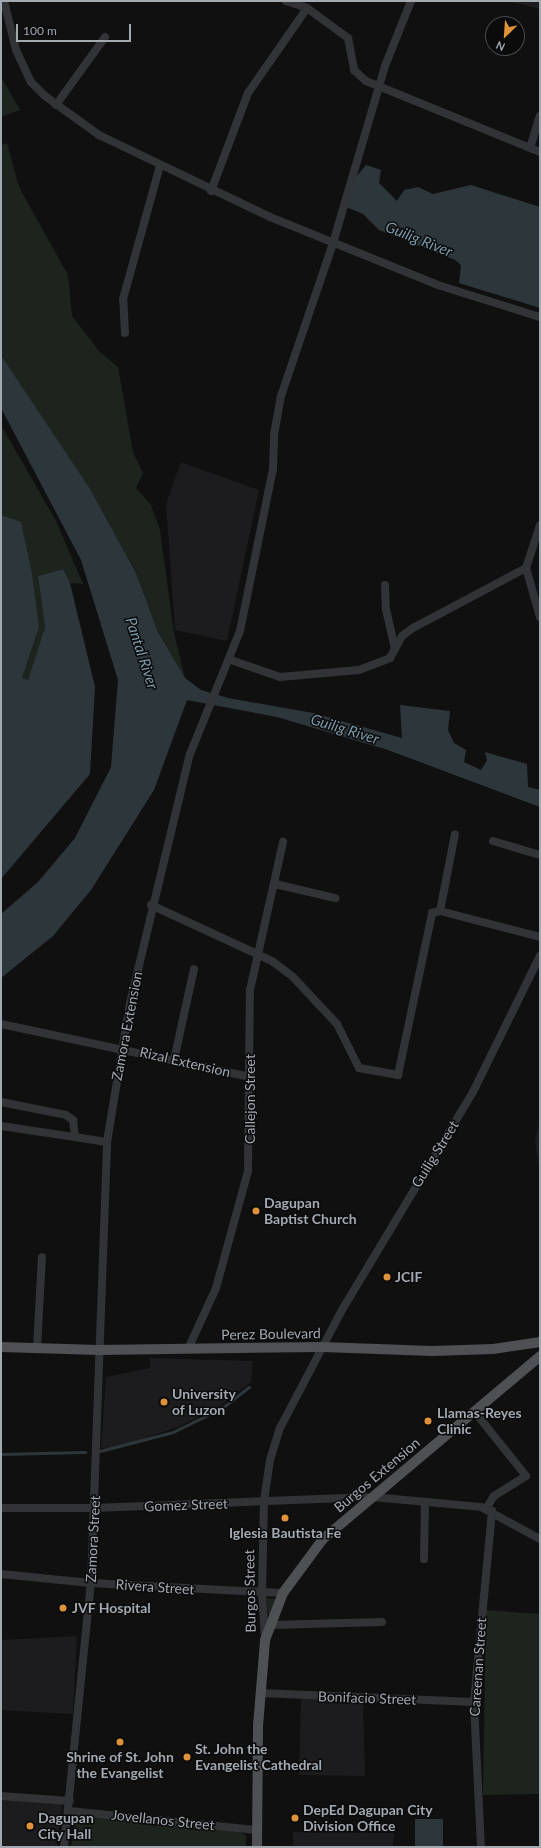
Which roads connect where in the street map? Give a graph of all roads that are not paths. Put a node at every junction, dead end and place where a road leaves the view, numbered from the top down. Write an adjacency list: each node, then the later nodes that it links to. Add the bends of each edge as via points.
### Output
1 (4, 1): 7 (street, via 24,70 40,92)
2 (286, 1): 4 (street)
3 (411, 1): 6 (street, Zamora Extension)
4 (307, 8): 6 (street, via 348,38 357,74); 12 (street, via 248,93)
5 (105, 37): 7 (street)
6 (378, 86): 9 (street); 13 (street, Zamora Extension)
7 (56, 105): 11 (street, via 99,134)
8 (540, 116): 9 (street)
9 (530, 148): 10 (street)
10 (540, 152)
11 (160, 166): 12 (street); 15 (street, via 123,298)
12 (212, 191): 13 (street)
13 (333, 243): 14 (street, via 441,286); 21 (street, Zamora Extension, via 277,414 272,477)
14 (540, 317)
15 (125, 333)
16 (540, 526): 17 (street)
17 (526, 568): 19 (street); 20 (street, via 413,628)
18 (385, 585): 20 (street, via 386,609)
19 (540, 617)
20 (395, 649): 21 (street, via 390,658 358,670 292,678 266,674)
21 (231, 660): 28 (street, Zamora Extension, via 190,754)
22 (455, 834): 29 (street)
23 (493, 841): 25 (street)
24 (283, 842): 26 (street, Callejon Street)
25 (540, 855)
26 (275, 884): 27 (street); 31 (street, Callejon Street)
27 (335, 898)
28 (151, 905): 31 (street); 35 (street, Zamora Extension)
29 (440, 911): 30 (street); 31 (street, via 435,910 430,916 398,1075 359,1068 337,1024 286,970)
30 (540, 937)
31 (257, 953): 37 (street, Callejon Street, via 250,990)
32 (540, 956): 44 (street, Guilig Street, via 459,1117 400,1210)
33 (194, 969): 36 (street)
34 (1, 1024): 35 (street, Rizal Extension)
35 (122, 1048): 36 (street, Rizal Extension); 41 (street, Zamora Extension)
36 (174, 1060): 37 (street, Rizal Extension)
37 (250, 1077): 47 (street, Callejon Street, via 250,1150 245,1190 216,1288)
38 (1, 1102): 40 (street, via 66,1115 73,1120)
39 (1, 1126): 40 (street)
40 (75, 1137): 41 (street)
41 (107, 1142): 48 (street, Zamora Extension)
42 (42, 1257): 46 (street)
43 (540, 1342): 44 (main road, Perez Boulevard, via 444,1351)
44 (322, 1346): 47 (main road, Perez Boulevard); 52 (street, Burgos Street, via 280,1428 270,1460)
45 (1, 1347): 46 (main road, Perez Boulevard)
46 (37, 1348): 48 (main road, Perez Boulevard)
47 (188, 1349): 48 (main road, Perez Boulevard)
48 (99, 1350): 55 (street, Zamora Street)
49 (538, 1360): 50 (main road, Burgos Extension)
50 (474, 1411): 51 (main road, Burgos Extension); 56 (street, via 526,1476 494,1496)
51 (372, 1497): 52 (street, Gomez Street); 53 (street, Gomez Street); 61 (main road, Burgos Extension, via 323,1539)
52 (264, 1501): 55 (street, Gomez Street); 62 (street, Burgos Street)
53 (425, 1502): 56 (street, Gomez Street); 58 (street)
54 (1, 1508): 55 (street, Gomez Street)
55 (95, 1508): 60 (street, Zamora Street)
56 (489, 1510): 57 (street); 67 (street, Careenan Street)
57 (540, 1539)
58 (424, 1559)
59 (1, 1574): 60 (street, Rivera Street)
60 (91, 1583): 62 (street, Rivera Street); 69 (street, Zamora Street)
61 (283, 1593): 62 (street, Rivera Street); 64 (main road, Burgos Extension)
62 (262, 1594): 65 (street, Burgos Street)
63 (382, 1622): 64 (street)
64 (271, 1625): 65 (main road, Burgos Extension)
65 (265, 1640): 66 (main road, Burgos Street)
66 (260, 1693): 67 (street, Bonifacio Street); 71 (main road, Burgos Street)
67 (474, 1702): 74 (street, Careenan Street)
68 (1, 1796): 69 (street)
69 (70, 1801): 70 (street, Zamora Street)
70 (69, 1811): 71 (street, Jovellanos Street); 72 (street, Zamora Street)
71 (257, 1830): 73 (main road, Burgos Street)
72 (64, 1847)
73 (256, 1847)
74 (481, 1847)

